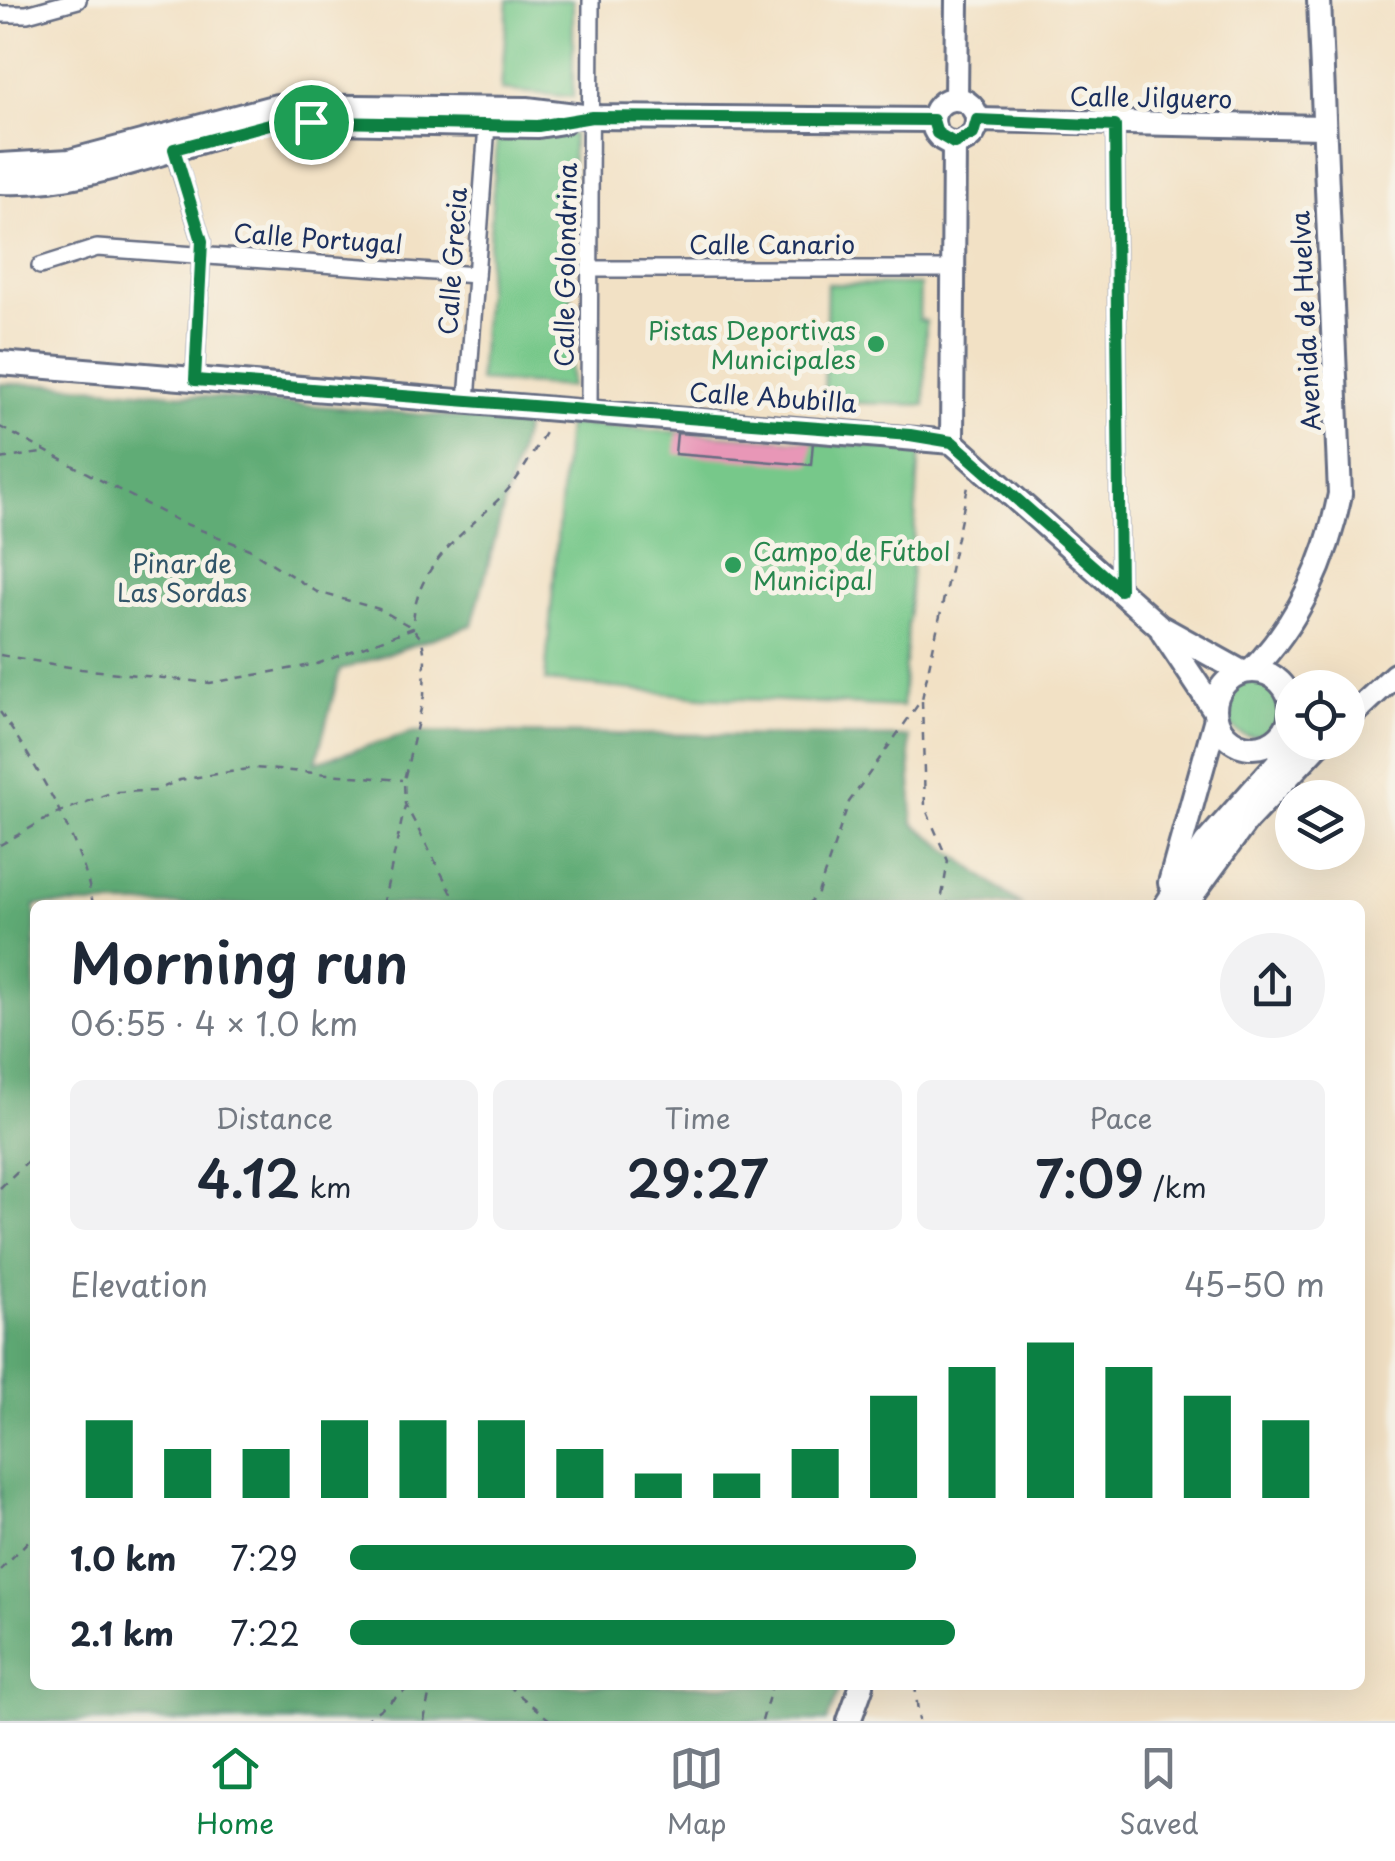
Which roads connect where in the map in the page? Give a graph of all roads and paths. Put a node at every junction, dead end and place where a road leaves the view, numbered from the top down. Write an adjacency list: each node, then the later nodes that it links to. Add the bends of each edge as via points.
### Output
1 (78, 0): 5 (street)
2 (591, 0): 7 (street, Calle Golondrina)
3 (957, 0): 6 (street)
4 (1319, 0): 12 (street, Avenida de Huelva)
5 (0, 14)
6 (956, 98): 8 (street, via 943,102); 9 (street, via 971,105)
7 (592, 117): 8 (street); 10 (street); 13 (street, via 527,109 277,106); 19 (street, Calle Golondrina)
8 (933, 120): 14 (street, via 937,133)
9 (977, 120): 11 (street, Calle Jilguero); 14 (street, via 973,134)
10 (487, 125): 13 (street, via 281,121); 21 (street, Calle Grecia)
11 (1115, 126): 12 (street, Calle Jilguero); 32 (street)
12 (1324, 127): 35 (street, Avenida de Huelva, via 1340,494 1325,554)
13 (172, 142): 15 (street, via 70,161); 16 (street, via 72,177); 17 (street)
14 (954, 143): 20 (street)
15 (0, 165)
16 (0, 182)
17 (201, 254): 18 (street, Calle Portugal, via 97,248); 21 (street, Calle Portugal); 23 (street)
18 (40, 266)
19 (590, 269): 20 (street, Calle Canario); 25 (street, Calle Golondrina)
20 (953, 269): 28 (street)
21 (476, 275): 24 (street, Calle Grecia)
22 (0, 364): 23 (street, Calle Abubilla)
23 (195, 380): 24 (street, Calle Abubilla)
24 (468, 402): 25 (street, Calle Abubilla)
25 (589, 410): 28 (street, Calle Abubilla)
26 (552, 421): 34 (path, via 501,497 466,525 425,575 412,608)
27 (0, 427): 29 (path)
28 (952, 442): 31 (street)
29 (52, 452): 30 (path); 34 (path, via 178,521 249,549 317,592 379,609)
30 (0, 459)
31 (974, 461): 32 (street); 43 (path)
32 (1120, 590): 33 (street)
33 (1159, 626): 39 (street); 46 (street)
34 (413, 628): 36 (path, via 317,664 210,683); 51 (path, via 425,657 424,696)
35 (1286, 628): 38 (street, Avenida de Huelva); 39 (street, Avenida de Huelva)
36 (0, 655)
37 (1395, 662): 42 (street)
38 (1285, 670)
39 (1246, 671): 41 (street); 46 (street, via 1222,687)
40 (1395, 676): 44 (street)
41 (1275, 681)
42 (1365, 685)
43 (922, 699): 59 (path, via 849,802); 60 (path, via 925,807 948,860)
44 (1365, 703)
45 (0, 712): 53 (path)
46 (1216, 714): 47 (street, via 1237,744); 61 (street)
47 (1275, 744)
48 (1275, 758): 62 (street)
49 (1282, 760): 54 (street, via 1254,797)
50 (1305, 760): 54 (street)
51 (404, 780): 52 (path); 53 (path, via 254,768 155,790 128,788)
52 (405, 804): 57 (path); 58 (path)
53 (57, 813): 55 (path); 56 (path)
54 (1247, 820): 63 (street)
55 (0, 844)
56 (92, 900)
57 (384, 900)
58 (455, 900)
59 (812, 900)
60 (946, 900)
61 (1166, 900)
62 (1168, 900)
63 (1189, 900)
64 (30, 1159): 65 (path)
65 (0, 1188)
66 (30, 1539): 67 (path)
67 (0, 1570)
68 (406, 1690): 74 (path)
69 (430, 1690): 75 (path)
70 (512, 1690): 76 (path)
71 (771, 1690): 77 (path)
72 (860, 1690): 78 (street)
73 (916, 1690): 79 (path)
74 (364, 1721)
75 (424, 1721)
76 (551, 1721)
77 (762, 1721)
78 (848, 1721)
79 (919, 1721)

